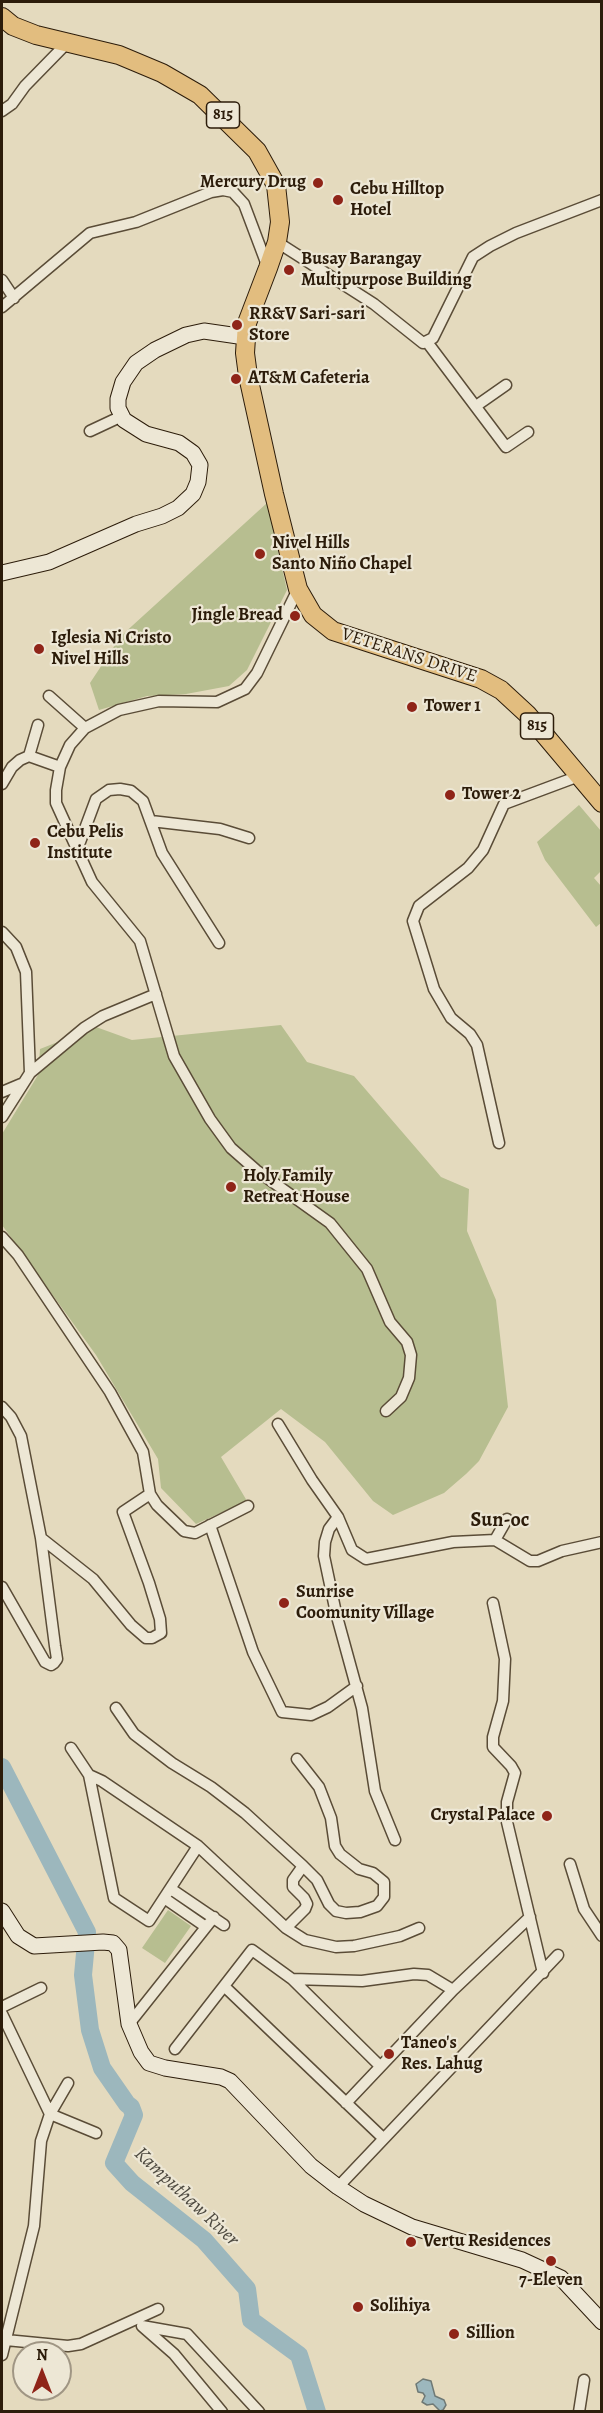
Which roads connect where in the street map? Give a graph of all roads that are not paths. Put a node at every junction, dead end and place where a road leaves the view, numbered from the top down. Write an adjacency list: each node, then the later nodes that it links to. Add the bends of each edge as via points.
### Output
1 (2, 17): 2 (main road, 815, via 21,29)
2 (67, 43): 3 (street); 5 (main road, 815, via 119,55 162,73 200,95 227,119 257,151 276,185)
3 (2, 111)
4 (602, 200): 11 (street, via 516,233 473,257 433,338)
5 (277, 242): 6 (main road, 815); 11 (street, via 374,304 423,343)
6 (268, 268): 8 (street, via 244,204 233,192 223,190 136,222 90,233); 10 (main road, 815)
7 (2, 280): 8 (street)
8 (14, 298): 9 (street)
9 (2, 307)
10 (245, 337): 14 (street, via 204,331 155,350 136,363 123,382 118,399); 18 (main road, VETERANS DRIVE / 815, via 248,376)
11 (427, 342): 13 (street)
12 (506, 385): 13 (street)
13 (476, 406): 16 (street, via 506,447)
14 (122, 416): 15 (street); 17 (street, via 146,434 179,443 193,453 200,465 193,494 162,516 49,562)
15 (90, 431)
16 (528, 432)
17 (2, 573)
18 (298, 588): 21 (street, via 257,673 245,689 217,702 159,701 120,710); 24 (main road, VETERANS DRIVE / 815, via 313,615 333,631 481,679 501,690 527,714)
19 (49, 696): 21 (street)
20 (38, 725): 22 (street)
21 (85, 728): 23 (street, via 70,745)
22 (29, 756): 23 (street); 25 (street, via 12,767)
23 (60, 767): 29 (street, via 56,803)
24 (579, 776): 26 (main road, VETERANS DRIVE / 815); 37 (street, via 504,804 483,850 468,868 419,906 413,921 434,989 451,1018 477,1045)
25 (2, 784)
26 (602, 803)
27 (151, 821): 28 (street, via 219,829); 29 (street, via 144,801 131,791 109,790 96,799); 31 (street, via 162,853)
28 (249, 838)
29 (77, 850): 32 (street, via 92,882 140,941)
30 (2, 932): 33 (street, via 16,947 26,972)
31 (219, 943)
32 (156, 994): 33 (street, via 103,1016); 40 (street, via 174,1056 231,1148 330,1223 367,1269 390,1322 411,1355 409,1378 401,1397)
33 (30, 1073): 34 (street)
34 (21, 1084): 35 (street); 36 (street)
35 (2, 1092)
36 (2, 1117)
37 (499, 1143)
38 (2, 1237): 42 (street, via 110,1392 143,1452)
39 (2, 1407): 47 (street, via 21,1436)
40 (386, 1411)
41 (278, 1424): 44 (street)
42 (150, 1494): 46 (street, via 184,1531 195,1533); 47 (street, via 123,1512 160,1619 157,1637 146,1638 93,1579)
43 (248, 1506): 46 (street)
44 (338, 1517): 48 (street, via 352,1550 366,1559 453,1542); 52 (street, via 329,1529 324,1556)
45 (507, 1519): 48 (street)
46 (210, 1525): 52 (street, via 253,1652 282,1712 311,1715)
47 (41, 1538): 50 (street, via 56,1654 51,1665 45,1662)
48 (495, 1540): 49 (street, via 530,1561)
49 (602, 1542)
50 (2, 1587)
51 (494, 1603): 65 (street, via 505,1659 493,1747 515,1773 507,1802 507,1822)
52 (357, 1686): 57 (street, via 375,1791)
53 (116, 1708): 60 (street, via 134,1734 245,1813)
54 (71, 1748): 56 (street)
55 (297, 1759): 60 (street, via 319,1787 340,1854 381,1879 384,1897 377,1906 360,1912 336,1911 317,1880)
56 (89, 1775): 58 (street); 62 (street, via 114,1898 149,1921)
57 (395, 1840)
58 (198, 1846): 61 (street); 68 (street)
59 (570, 1864): 70 (street, via 584,1909)
60 (303, 1866): 68 (street, via 293,1880 293,1887 307,1904)
61 (171, 1888): 62 (street); 64 (street)
62 (164, 1898): 67 (street)
63 (2, 1911): 79 (street, via 18,1936 34,1946 103,1942 120,1950)
64 (214, 1917): 66 (street); 67 (street)
65 (530, 1917): 72 (street); 76 (street)
66 (224, 1925)
67 (206, 1927): 79 (street)
68 (286, 1928): 69 (street, via 305,1940 336,1947 373,1943)
69 (419, 1928)
70 (602, 1936)
71 (558, 1955): 72 (street)
72 (543, 1973): 86 (street)
73 (292, 1979): 74 (street, via 252,1950); 76 (street, via 362,1981 414,1974 428,1975); 81 (street)
74 (225, 1987): 80 (street); 83 (street)
75 (41, 1988): 77 (street)
76 (453, 1990): 81 (street)
77 (2, 2007)
78 (2, 2014): 84 (street)
79 (129, 2024): 87 (street, via 149,2063 230,2081 311,2166)
80 (175, 2049)
81 (380, 2066): 83 (street)
82 (68, 2083): 84 (street)
83 (346, 2103): 86 (street)
84 (50, 2114): 85 (street); 91 (street, via 41,2141 32,2234)
85 (96, 2133)
86 (383, 2138): 87 (street)
87 (338, 2187): 90 (street, via 412,2227 522,2260 561,2278)
88 (158, 2309): 89 (street)
89 (140, 2322): 91 (street, via 68,2346); 94 (street, via 174,2354); 95 (street, via 187,2334)
90 (602, 2322)
91 (6, 2340): 92 (street)
92 (2, 2355)
93 (584, 2380): 96 (street)
94 (222, 2412)
95 (259, 2412)
96 (579, 2412)

